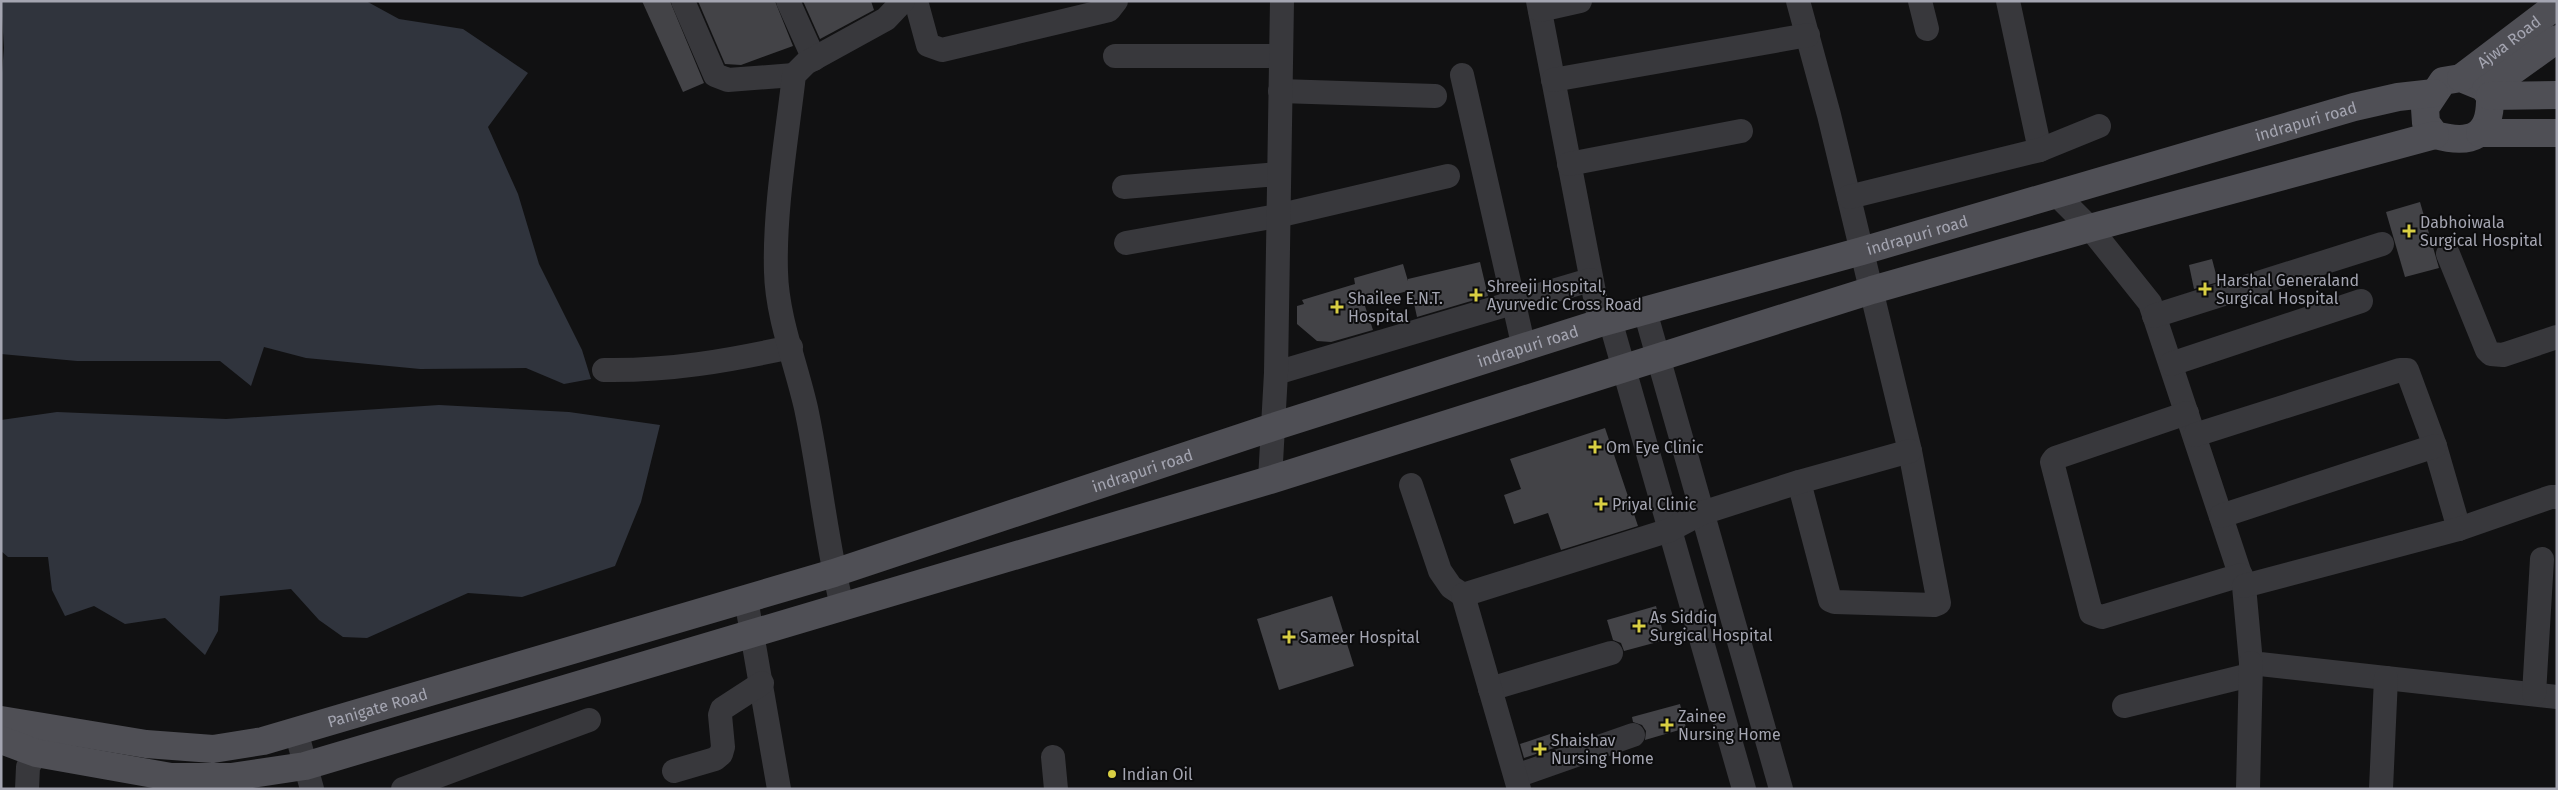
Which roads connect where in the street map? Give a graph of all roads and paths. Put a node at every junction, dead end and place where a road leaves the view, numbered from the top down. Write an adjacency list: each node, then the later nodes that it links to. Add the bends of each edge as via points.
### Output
1 (683, 1): 20 (street, via 715,75 728,80)
2 (788, 1): 19 (street)
3 (903, 1): 13 (street)
4 (916, 1): 5 (street, via 928,45 942,50 1109,10)
5 (1116, 1)
6 (1282, 1): 18 (street)
7 (1580, 1): 12 (street)
8 (1798, 1): 15 (street)
9 (1920, 1): 14 (street)
10 (2008, 1): 34 (street)
11 (2557, 5): 22 (main road, Ajwa Road)
12 (1539, 6): 23 (street)
13 (882, 10): 19 (street)
14 (1927, 29)
15 (1808, 35): 23 (street); 40 (street)
16 (2557, 39): 26 (main road, Ajwa Road)
17 (1115, 56): 18 (street)
18 (1281, 56): 24 (street)
19 (814, 59): 20 (street)
20 (794, 75): 55 (street, via 775,245 779,298)
21 (1462, 75): 50 (street)
22 (2462, 78): 25 (main road, via 2443,81); 26 (main road, via 2472,80)
23 (1553, 80): 35 (street)
24 (1280, 91): 28 (street); 36 (street)
25 (2434, 93): 33 (main road, via 2425,108 2426,123); 39 (main road, indrapuri road, via 2398,97 2354,108)
26 (2488, 93): 27 (main road); 31 (main road, via 2488,121)
27 (2557, 95)
28 (1435, 96)
29 (2099, 126): 34 (street)
30 (1741, 132): 35 (street)
31 (2480, 133): 32 (main road); 33 (main road, via 2471,139 2456,141)
32 (2557, 134)
33 (2435, 135): 42 (main road)
34 (2040, 150): 40 (street)
35 (1569, 164): 47 (street)
36 (1278, 174): 38 (street); 41 (street)
37 (1448, 176): 41 (street)
38 (1124, 187)
39 (2056, 194): 42 (street); 45 (main road, indrapuri road)
40 (1848, 197): 45 (street)
41 (1277, 216): 43 (street); 61 (street)
42 (2090, 228): 48 (main road); 52 (street, via 2150,303)
43 (1126, 243)
44 (2382, 244): 52 (street)
45 (1862, 251): 48 (street); 51 (main road, indrapuri road)
46 (2448, 254): 54 (street, via 2491,354 2503,355)
47 (1590, 280): 50 (street); 53 (street)
48 (1872, 290): 57 (main road); 66 (street)
49 (2361, 301): 58 (street)
50 (1514, 302): 56 (street); 61 (street)
51 (1645, 310): 53 (main road, indrapuri road); 57 (street)
52 (2154, 316): 58 (street)
53 (1605, 322): 56 (main road, indrapuri road); 59 (street)
54 (2557, 337)
55 (791, 347): 60 (street, via 673,369); 76 (street, via 820,482)
56 (1524, 348): 63 (main road, indrapuri road)
57 (1658, 356): 59 (main road); 71 (street)
58 (2171, 364): 62 (street)
59 (1624, 368): 67 (main road); 74 (street)
60 (604, 370)
61 (1276, 373): 63 (street)
62 (2187, 413): 64 (street); 77 (street, via 2055,458 2052,462 2091,613 2102,617)
63 (1274, 427): 67 (street); 76 (main road, indrapuri road)
64 (2195, 435): 65 (street, via 2407,370); 72 (street)
65 (2435, 446): 72 (street); 73 (street)
66 (1910, 451): 68 (street); 68 (street, via 1940,599 1934,605 1830,600)
67 (1270, 480): 80 (main road)
68 (1799, 482): 71 (street)
69 (1411, 485): 78 (street, via 1440,571 1451,588)
70 (2557, 497): 73 (street)
71 (1702, 513): 74 (street); 105 (street)
72 (2221, 516): 77 (street)
73 (2459, 529): 77 (street)
74 (1670, 530): 78 (street); 104 (street)
75 (2542, 559): 87 (street)
76 (834, 573): 79 (main road, indrapuri road); 80 (street)
77 (2242, 581): 83 (street)
78 (1463, 595): 86 (street)
79 (746, 599): 81 (street); 91 (main road, Panigate Road)
80 (842, 606): 81 (main road)
81 (753, 634): 85 (street); 97 (main road)
82 (1611, 653): 86 (street)
83 (2251, 669): 84 (street); 88 (street); 106 (street)
84 (2386, 678): 87 (street); 107 (street)
85 (762, 683): 96 (street, via 722,709 721,754 715,759); 102 (street)
86 (1490, 689): 99 (street)
87 (2546, 696)
88 (2124, 706)
89 (1, 720): 91 (main road, Panigate Road, via 146,744 213,749 263,741)
90 (589, 720): 101 (street)
91 (296, 731): 97 (street)
92 (1633, 735): 99 (street)
93 (1, 740): 94 (main road)
94 (36, 753): 98 (main road, via 171,777); 100 (street, via 28,767)
95 (1053, 758): 103 (street)
96 (674, 771)
97 (308, 777): 98 (main road)
98 (235, 780)
99 (1517, 782)
100 (26, 789)
101 (403, 789)
102 (779, 789)
103 (1056, 789)
104 (1744, 789)
105 (1781, 789)
106 (2248, 789)
107 (2381, 789)

